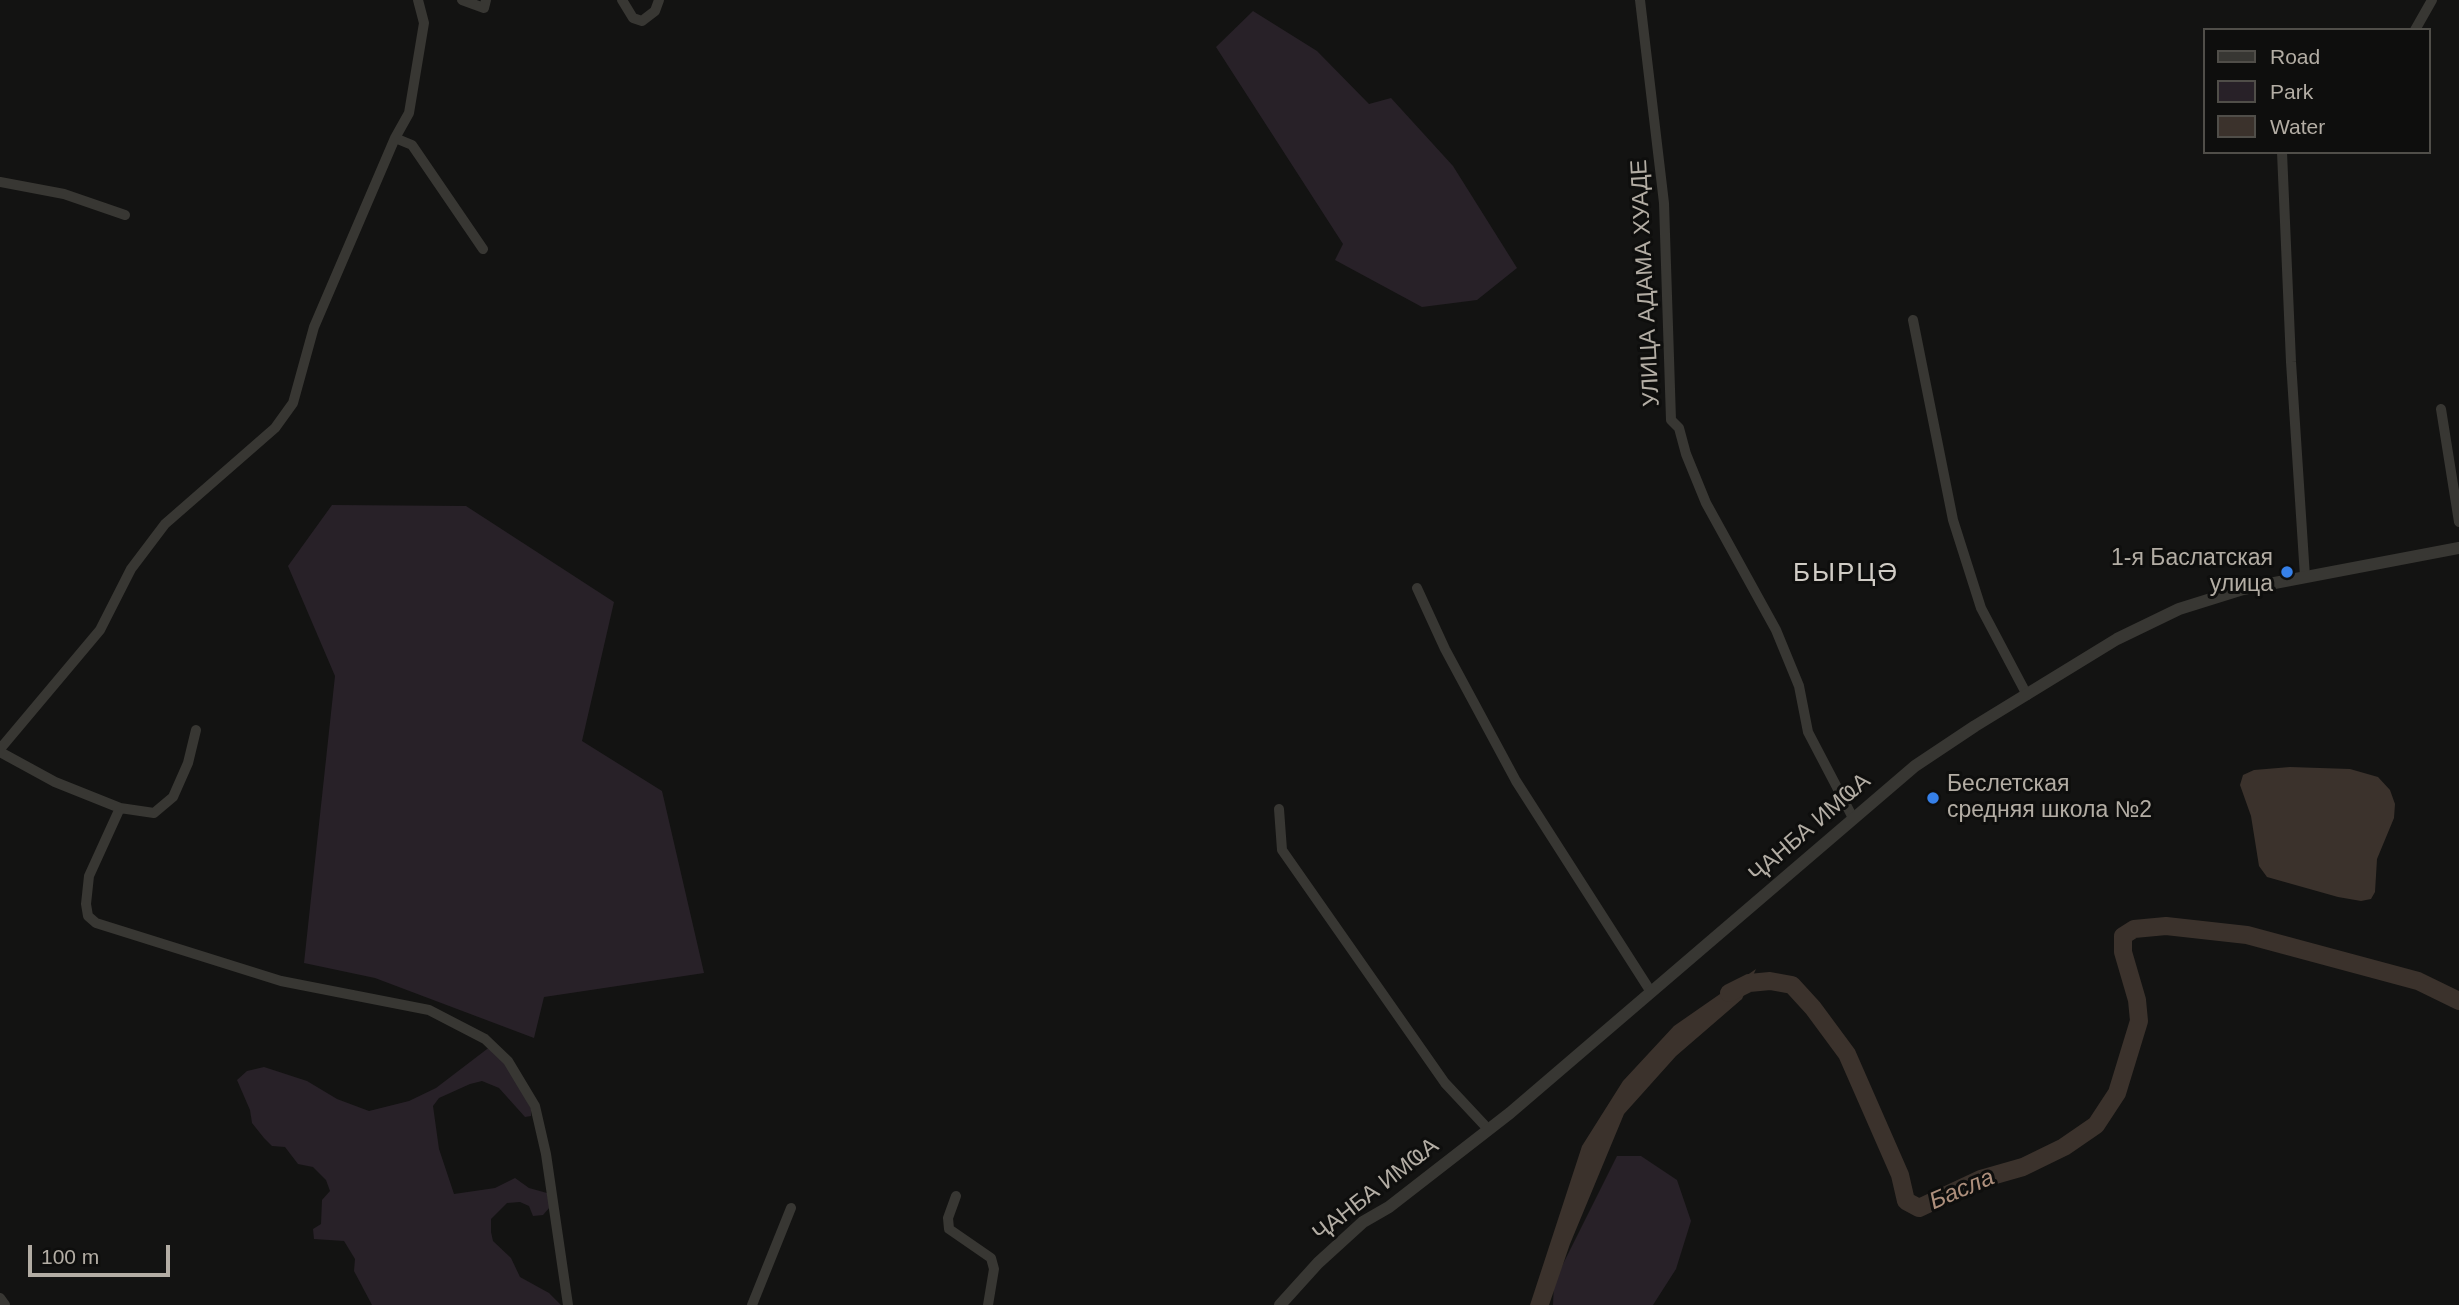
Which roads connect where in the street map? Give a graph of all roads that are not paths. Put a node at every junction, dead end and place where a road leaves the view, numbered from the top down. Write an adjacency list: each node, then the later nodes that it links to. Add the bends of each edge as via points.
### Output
1 (418, 0): 9 (street, via 424,23 416,85 409,113)
2 (462, 0): 3 (street, via 484,8)
3 (486, 0)
4 (622, 0): 5 (street, via 633,18 642,20 655,11)
5 (659, 0)
6 (1640, 0): 25 (street, УЛИЦА АДАМА ХУАДЕ, via 1664,204 1671,419 1679,428 1706,503 1776,630 1799,686 1808,732)
7 (2432, 0): 8 (street)
8 (2415, 28)
9 (394, 138): 13 (street, via 412,145); 22 (street, via 314,327 293,403 283,419 165,524 131,569 100,630)
10 (2282, 154): 18 (street)
11 (0, 183): 12 (street, via 64,194)
12 (125, 215)
13 (483, 249)
14 (1913, 320): 20 (street, via 1952,520 1981,608)
15 (2441, 409): 16 (street)
16 (2459, 522)
17 (2459, 548): 18 (street, ҶАНБА ИМҨА)
18 (2305, 577): 20 (street, ҶАНБА ИМҨА, via 2243,589 2179,609 2117,639)
19 (1417, 588): 26 (street, via 1516,781)
20 (2027, 695): 25 (street, ҶАНБА ИМҨА, via 1915,766)
21 (195, 730): 23 (street, via 188,764 163,808 154,813)
22 (0, 750): 23 (street, via 55,782)
23 (120, 808): 32 (street, via 89,876 86,904 88,916 96,923 281,981 429,1010 485,1039 509,1061 535,1106)
24 (1279, 809): 27 (street, via 1282,850 1445,1083)
25 (1853, 818): 26 (street, ҶАНБА ИМҨА)
26 (1651, 992): 27 (street, ҶАНБА ИМҨА)
27 (1488, 1129): 35 (street, ҶАНБА ИМҨА, via 1363,1222)
28 (956, 1196): 34 (street, via 949,1228 991,1258 995,1269)
29 (791, 1208): 33 (street)
30 (0, 1298): 31 (street)
31 (5, 1305)
32 (568, 1305)
33 (752, 1305)
34 (988, 1305)
35 (1280, 1305)

